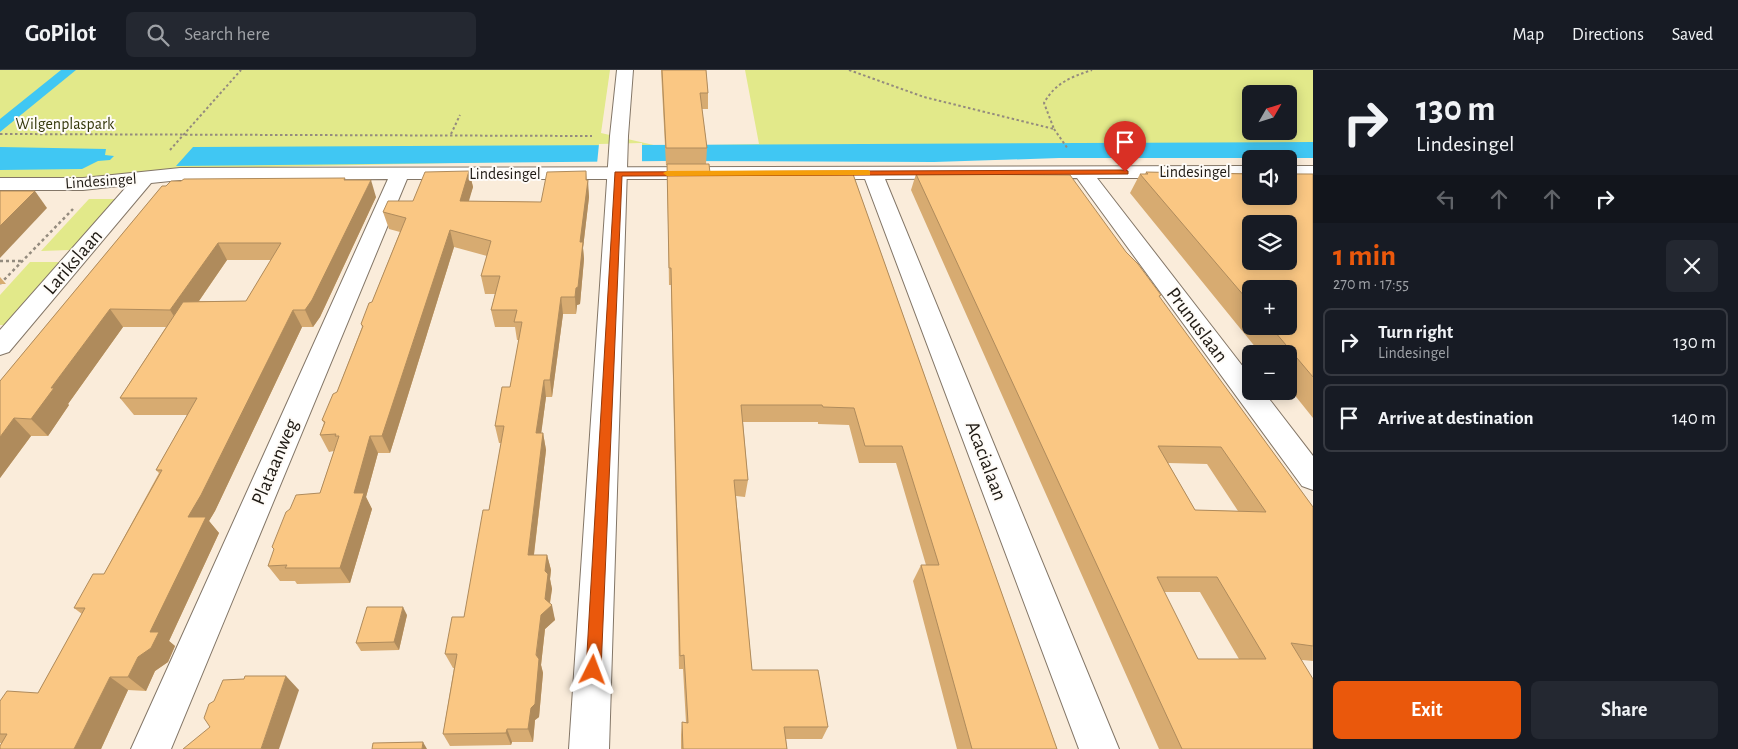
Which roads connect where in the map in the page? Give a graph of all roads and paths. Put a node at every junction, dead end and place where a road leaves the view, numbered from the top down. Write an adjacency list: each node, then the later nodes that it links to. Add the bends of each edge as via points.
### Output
1 (241, 70): 6 (path)
2 (625, 70): 9 (street)
3 (849, 70): 4 (path, via 898,88 1054,129 1044,103 1050,90 1068,78)
4 (1092, 70)
5 (460, 115): 8 (path)
6 (183, 133): 7 (path); 8 (path); 17 (path)
7 (0, 134)
8 (451, 134): 9 (path)
9 (619, 139): 10 (street)
10 (618, 170): 15 (street, Lindesingel); 16 (street, Lindesingel); 26 (street)
11 (1082, 172): 12 (street, Lindesingel); 15 (street, Lindesingel); 24 (street, Prunuslaan)
12 (1242, 172)
13 (1297, 172): 14 (street)
14 (1313, 172)
15 (873, 173): 27 (street, Acacialaan)
16 (400, 174): 17 (street, Lindesingel, via 180,174); 25 (street, Plataanweg)
17 (145, 178): 18 (street, Lindesingel); 23 (street, Larikslaan)
18 (98, 183): 19 (street, Lindesingel); 21 (path)
19 (0, 184)
20 (0, 261): 21 (path)
21 (22, 261): 22 (path)
22 (0, 284)
23 (0, 346)
24 (1313, 478)
25 (151, 749)
26 (589, 749)
27 (1099, 749)

